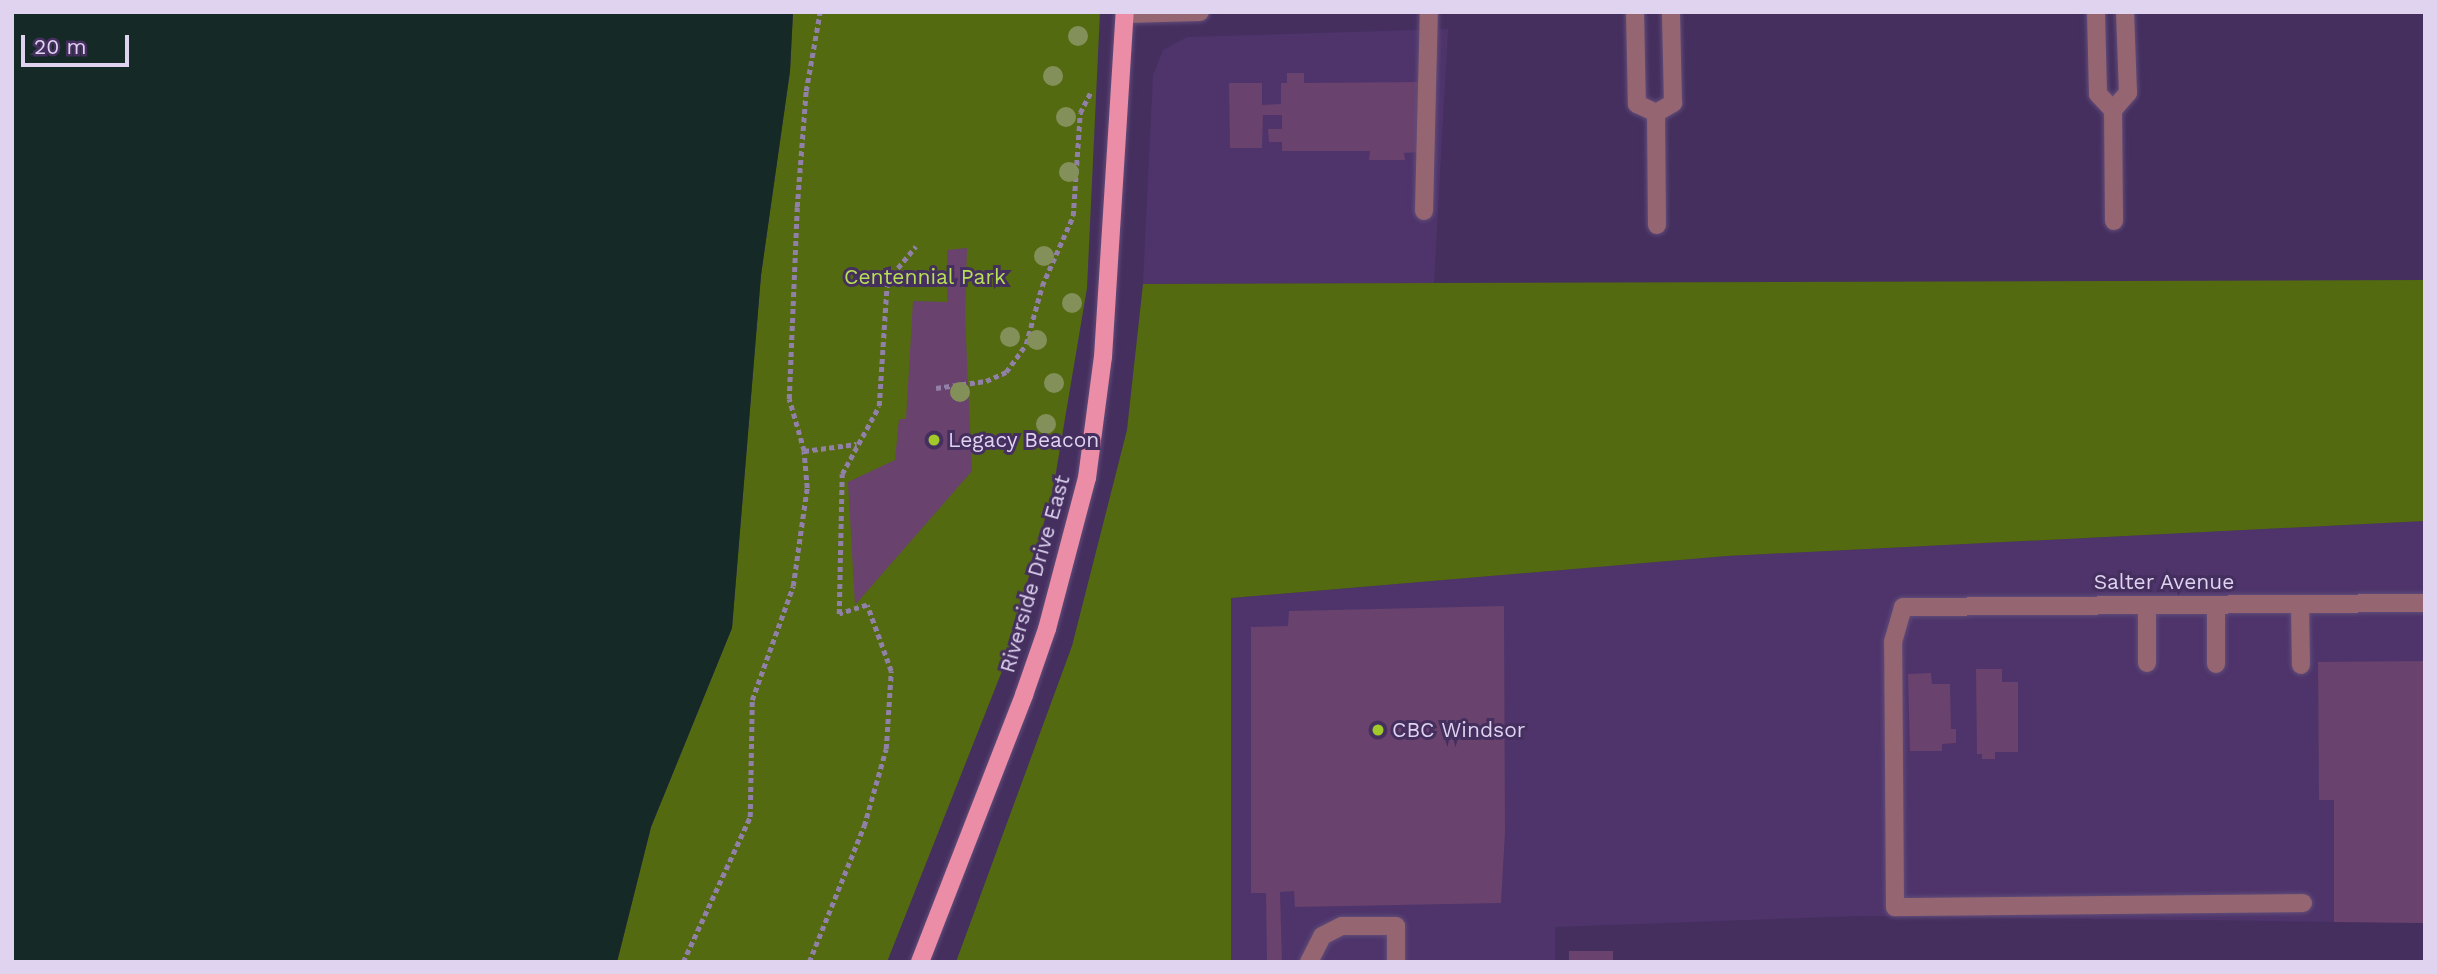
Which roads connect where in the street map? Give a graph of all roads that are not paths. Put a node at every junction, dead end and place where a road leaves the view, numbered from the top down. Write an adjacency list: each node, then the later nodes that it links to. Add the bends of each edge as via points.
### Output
1 (1200, 12): 7 (street)
2 (1429, 12): 10 (street)
3 (1635, 12): 9 (street, via 1637,104)
4 (1671, 12): 9 (street, via 1673,103)
5 (2096, 12): 8 (street, via 2098,93)
6 (2125, 12): 8 (street, via 2128,93)
7 (1125, 13): 21 (main road, Riverside Drive East, via 1104,357 1087,478 1047,629)
8 (2113, 110): 11 (street)
9 (1656, 113): 12 (street)
10 (1424, 211)
11 (2114, 221)
12 (1657, 225)
13 (2425, 603): 14 (street, Salter Avenue)
14 (2300, 604): 16 (street, Salter Avenue); 19 (street)
15 (2147, 605): 16 (street, Salter Avenue); 17 (street); 20 (street, Salter Avenue, via 1903,607 1893,642 1895,907)
16 (2216, 605): 18 (street)
17 (2147, 663)
18 (2216, 663)
19 (2301, 665)
20 (2303, 903)
21 (920, 962)
22 (1309, 962): 23 (street, via 1322,936 1342,926 1396,926)
23 (1396, 962)

